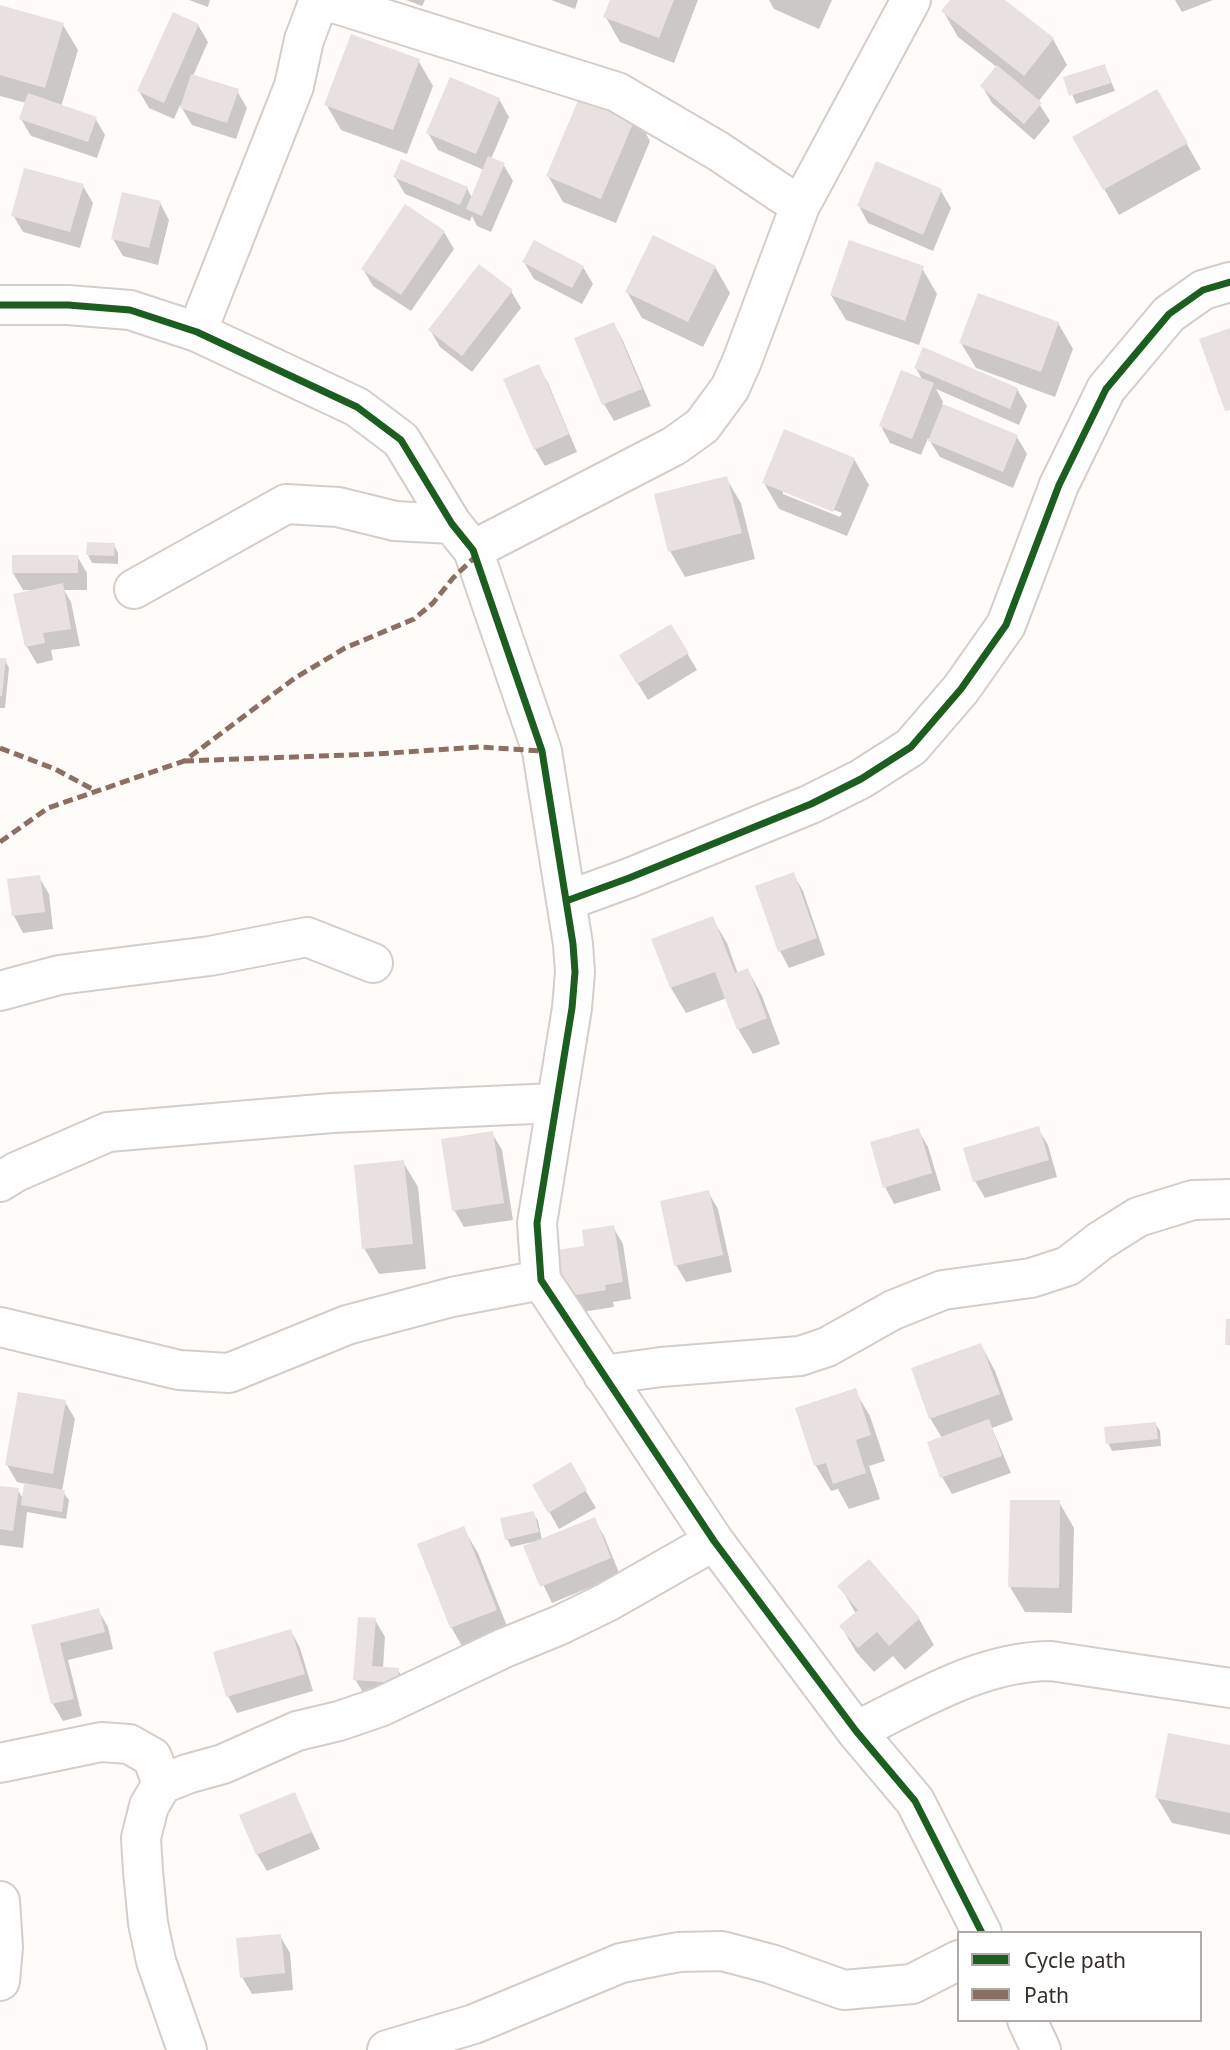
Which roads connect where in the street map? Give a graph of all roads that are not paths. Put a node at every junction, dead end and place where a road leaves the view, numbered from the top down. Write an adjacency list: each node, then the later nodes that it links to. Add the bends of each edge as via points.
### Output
1 (321, 0): 3 (street, via 617,92); 6 (street, via 304,40 293,86)
2 (911, 0): 3 (street)
3 (800, 206): 7 (street, via 730,388 702,426 674,446)
4 (1229, 282): 9 (street, via 1203,290 1170,314 1106,389 1059,485 1006,625 961,689 911,747 811,804)
5 (0, 305): 6 (street, via 130,310)
6 (197, 332): 7 (street, via 356,407 401,440)
7 (463, 537): 8 (street, via 338,506 286,504); 9 (street, via 542,751)
8 (134, 589)
9 (566, 901): 12 (street, via 575,972)
10 (373, 963): 11 (street, via 307,937 210,956 60,975)
11 (0, 991)
12 (556, 1103): 13 (street, via 332,1113 108,1132); 15 (street, via 537,1223)
13 (0, 1182)
14 (1230, 1199): 17 (street, via 1193,1200 1138,1217 1068,1266 1031,1278 943,1290 800,1356)
15 (541, 1280): 16 (street, via 346,1325 229,1373 179,1370); 17 (street)
16 (0, 1327)
17 (603, 1375): 18 (street)
18 (714, 1541): 20 (street); 22 (street, via 572,1619 380,1707 297,1731 223,1764)
19 (1230, 1688): 20 (street, via 1032,1661 965,1678)
20 (856, 1731): 24 (street, via 915,1801)
21 (0, 1763): 22 (street, via 101,1742 129,1744 152,1757)
22 (162, 1784): 28 (street, via 149,1806 141,1838 145,1897 156,1961)
23 (0, 1901): 26 (street)
24 (981, 1931)
25 (957, 1961): 29 (street, via 912,1984 844,1990 722,1951 679,1952 621,1963 474,2024)
26 (0, 1981)
27 (1028, 2022): 30 (street)
28 (187, 2050)
29 (387, 2050)
30 (1041, 2050)

